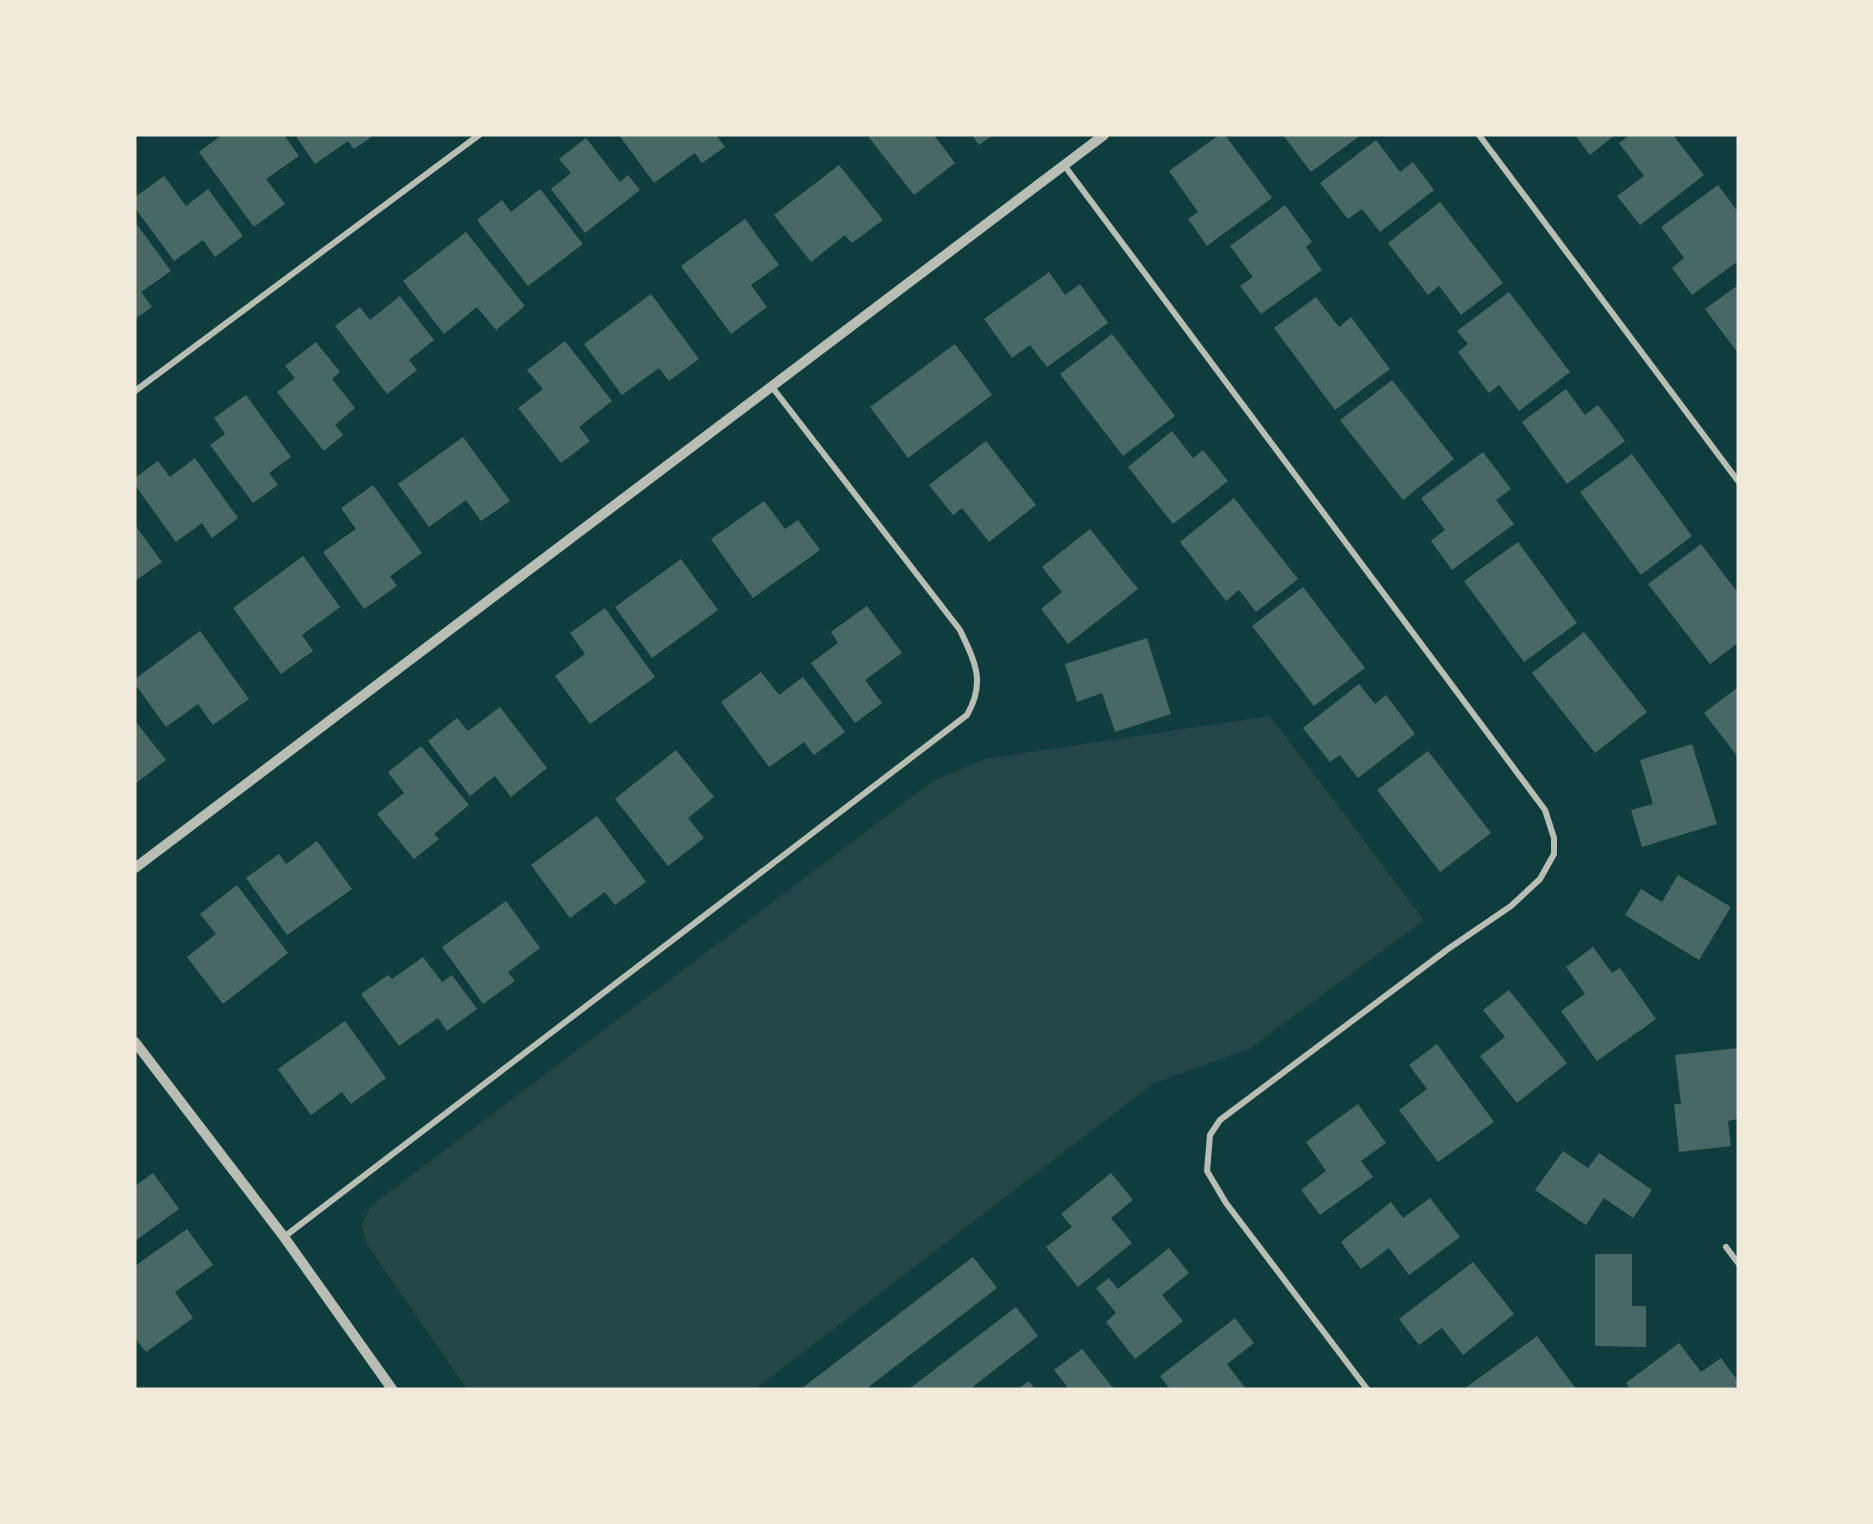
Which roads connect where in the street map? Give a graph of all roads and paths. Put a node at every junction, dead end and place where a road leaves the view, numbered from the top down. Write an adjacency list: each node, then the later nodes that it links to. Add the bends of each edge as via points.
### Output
1 (479, 135): 6 (street)
2 (1104, 135): 4 (street)
3 (1479, 135): 7 (street)
4 (1064, 164): 5 (street); 14 (street, via 1545,810 1554,838 1554,854 1540,879 1510,906 1220,1120 1210,1135 1207,1170 1226,1203)
5 (772, 387): 8 (street); 10 (street, via 960,630 977,667 976,700 967,714)
6 (135, 391)
7 (1738, 481)
8 (135, 868)
9 (135, 1042): 10 (street)
10 (284, 1237): 13 (street)
11 (1726, 1247): 12 (street)
12 (1738, 1263)
13 (392, 1389)
14 (1367, 1389)

